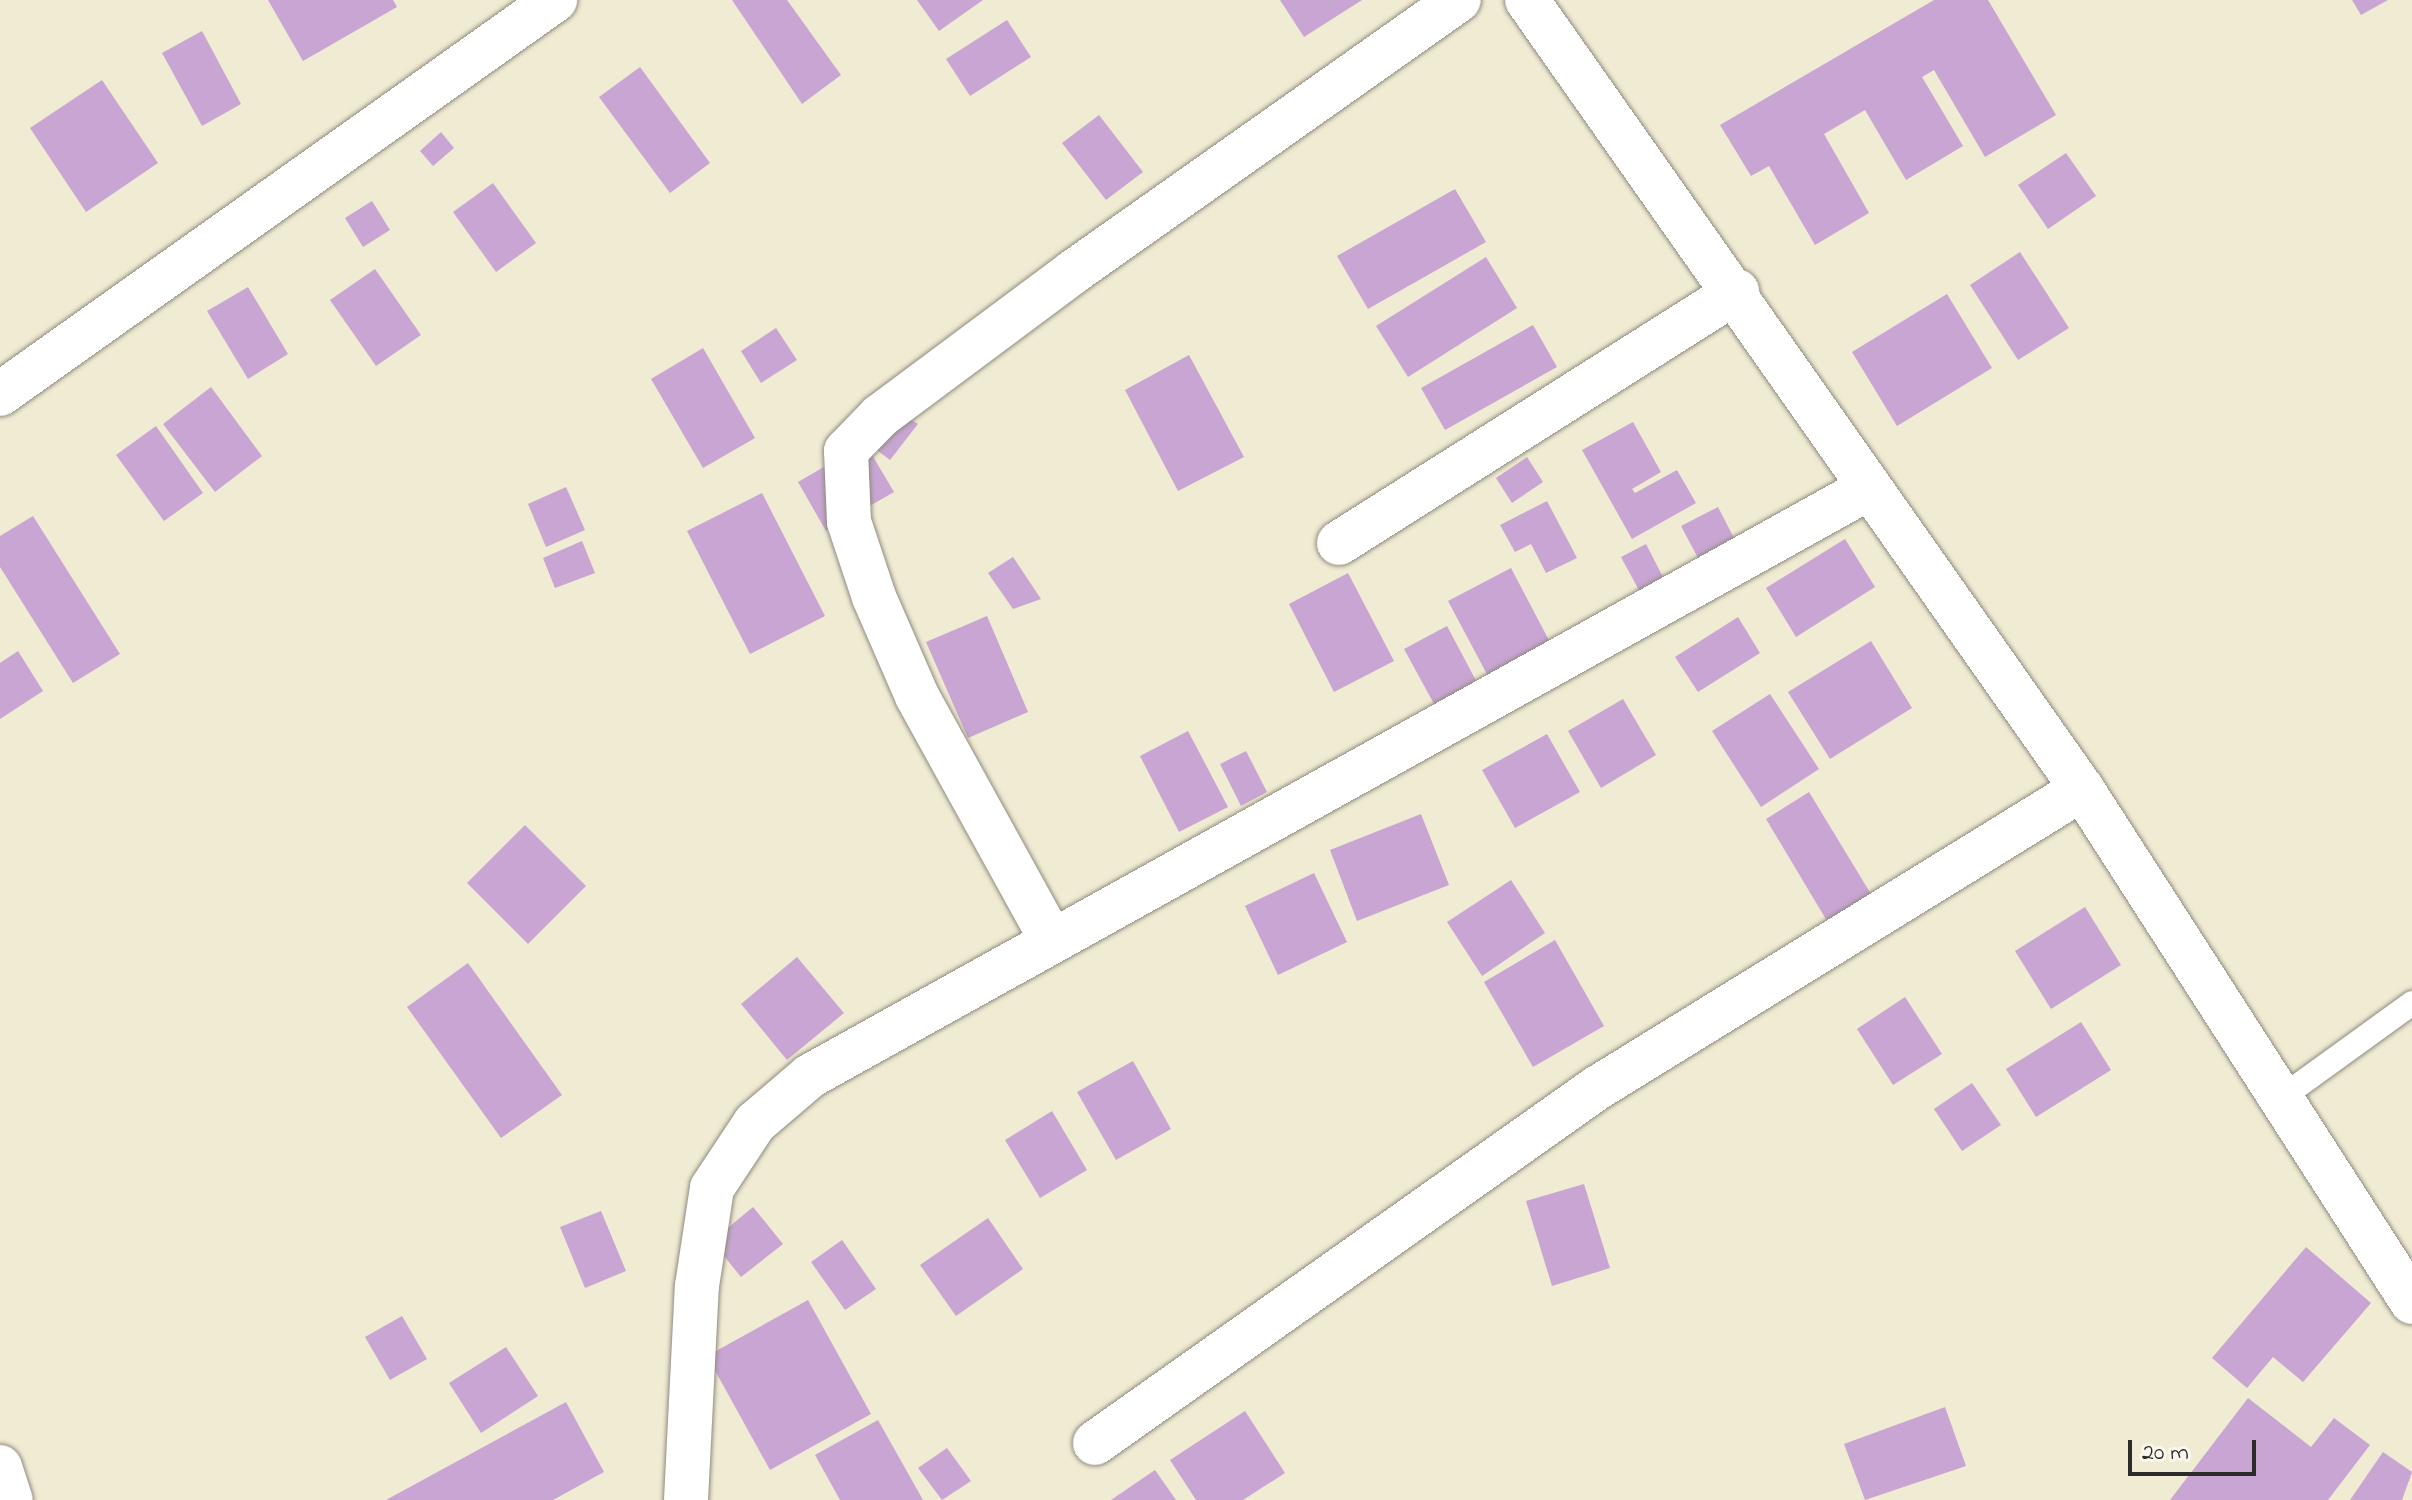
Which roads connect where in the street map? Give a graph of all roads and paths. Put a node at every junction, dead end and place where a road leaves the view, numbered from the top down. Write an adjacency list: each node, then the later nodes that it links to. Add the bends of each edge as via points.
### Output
1 (555, 0): 5 (street)
2 (1459, 0): 9 (street, via 1073,272 880,416 846,451 849,522 874,597 917,696)
3 (1527, 0): 4 (street)
4 (1737, 291): 6 (street); 7 (street)
5 (0, 394)
6 (1869, 488): 8 (street); 9 (street)
7 (1339, 543)
8 (2082, 789): 11 (street); 13 (street, via 1597,1088)
9 (1051, 939): 16 (street, via 810,1076 730,1155 712,1188 702,1234)
10 (2412, 1003): 11 (lane)
11 (2281, 1098): 12 (street)
12 (2412, 1302)
13 (1095, 1443)
14 (0, 1467): 15 (street)
15 (11, 1500)
16 (686, 1500)

